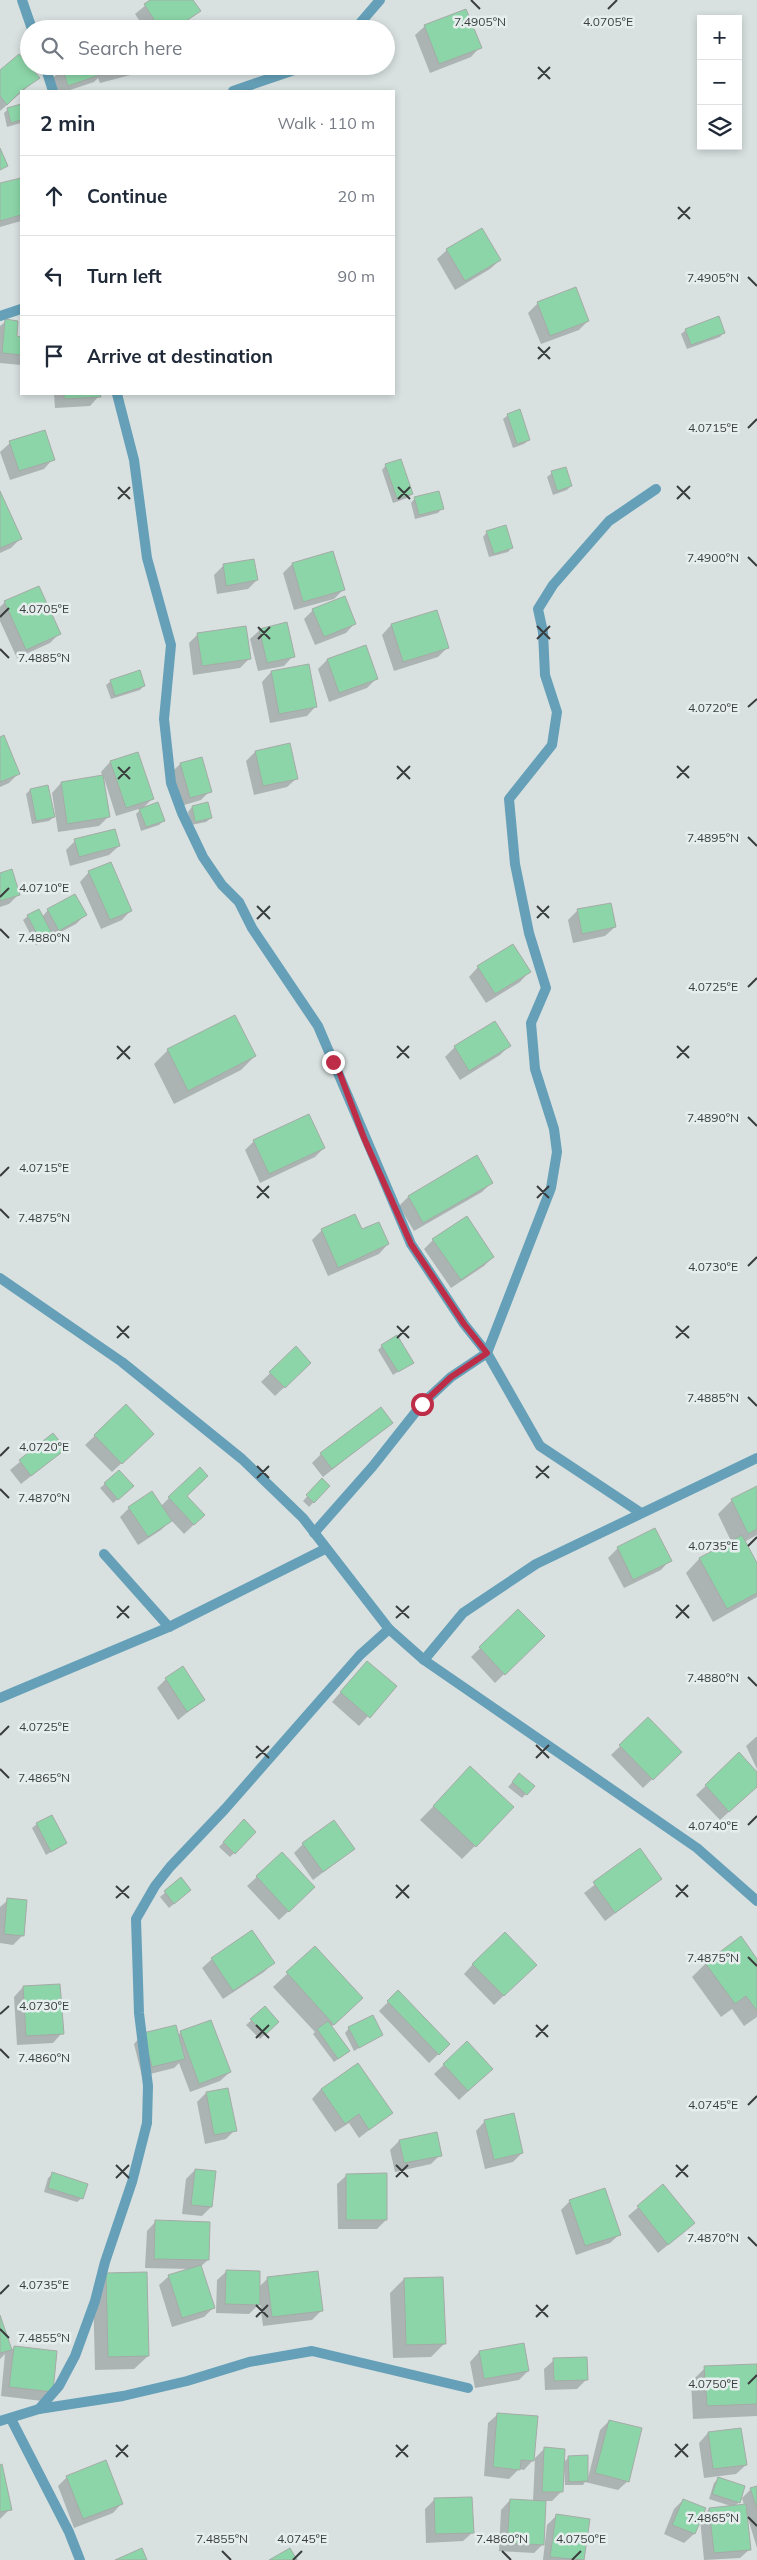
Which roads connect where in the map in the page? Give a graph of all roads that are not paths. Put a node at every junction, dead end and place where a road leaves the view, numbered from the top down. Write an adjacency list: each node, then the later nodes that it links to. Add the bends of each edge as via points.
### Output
1 (22, 0): 3 (street)
2 (380, 0): 4 (street)
3 (29, 20)
4 (363, 20)
5 (48, 75): 7 (street)
6 (280, 75): 8 (street)
7 (53, 90)
8 (236, 90)
9 (20, 309): 10 (street)
10 (0, 316)
11 (117, 395): 14 (street, via 134,460 147,558 171,645 164,719 171,783 182,813 203,857 222,886 239,902 252,928 318,1026 411,1244)
12 (656, 489): 14 (street, via 609,522 553,585 538,609 543,632 545,675 557,712 552,745 509,799 515,864 546,988 531,1022 535,1069 554,1129 557,1152 551,1188)
13 (0, 1278): 17 (street, via 122,1362 242,1459 303,1518)
14 (487, 1353): 16 (street, via 540,1446); 17 (street, via 451,1377 422,1404)
15 (757, 1458): 16 (street)
16 (641, 1513): 22 (street, via 536,1564 462,1613)
17 (314, 1533): 18 (street)
18 (325, 1549): 20 (street); 21 (street)
19 (104, 1554): 20 (street)
20 (169, 1626): 23 (street)
21 (389, 1629): 22 (street); 26 (street, via 360,1655 225,1809 170,1866 136,1919 139,2013 148,2086 147,2122 132,2182 76,2356 59,2386)
22 (424, 1660): 24 (street, via 697,1848)
23 (0, 1698)
24 (757, 1902)
25 (468, 2388): 26 (street, via 312,2351 250,2362 123,2396)
26 (39, 2409): 27 (street)
27 (5, 2420): 28 (street, via 69,2532)
28 (80, 2560)

